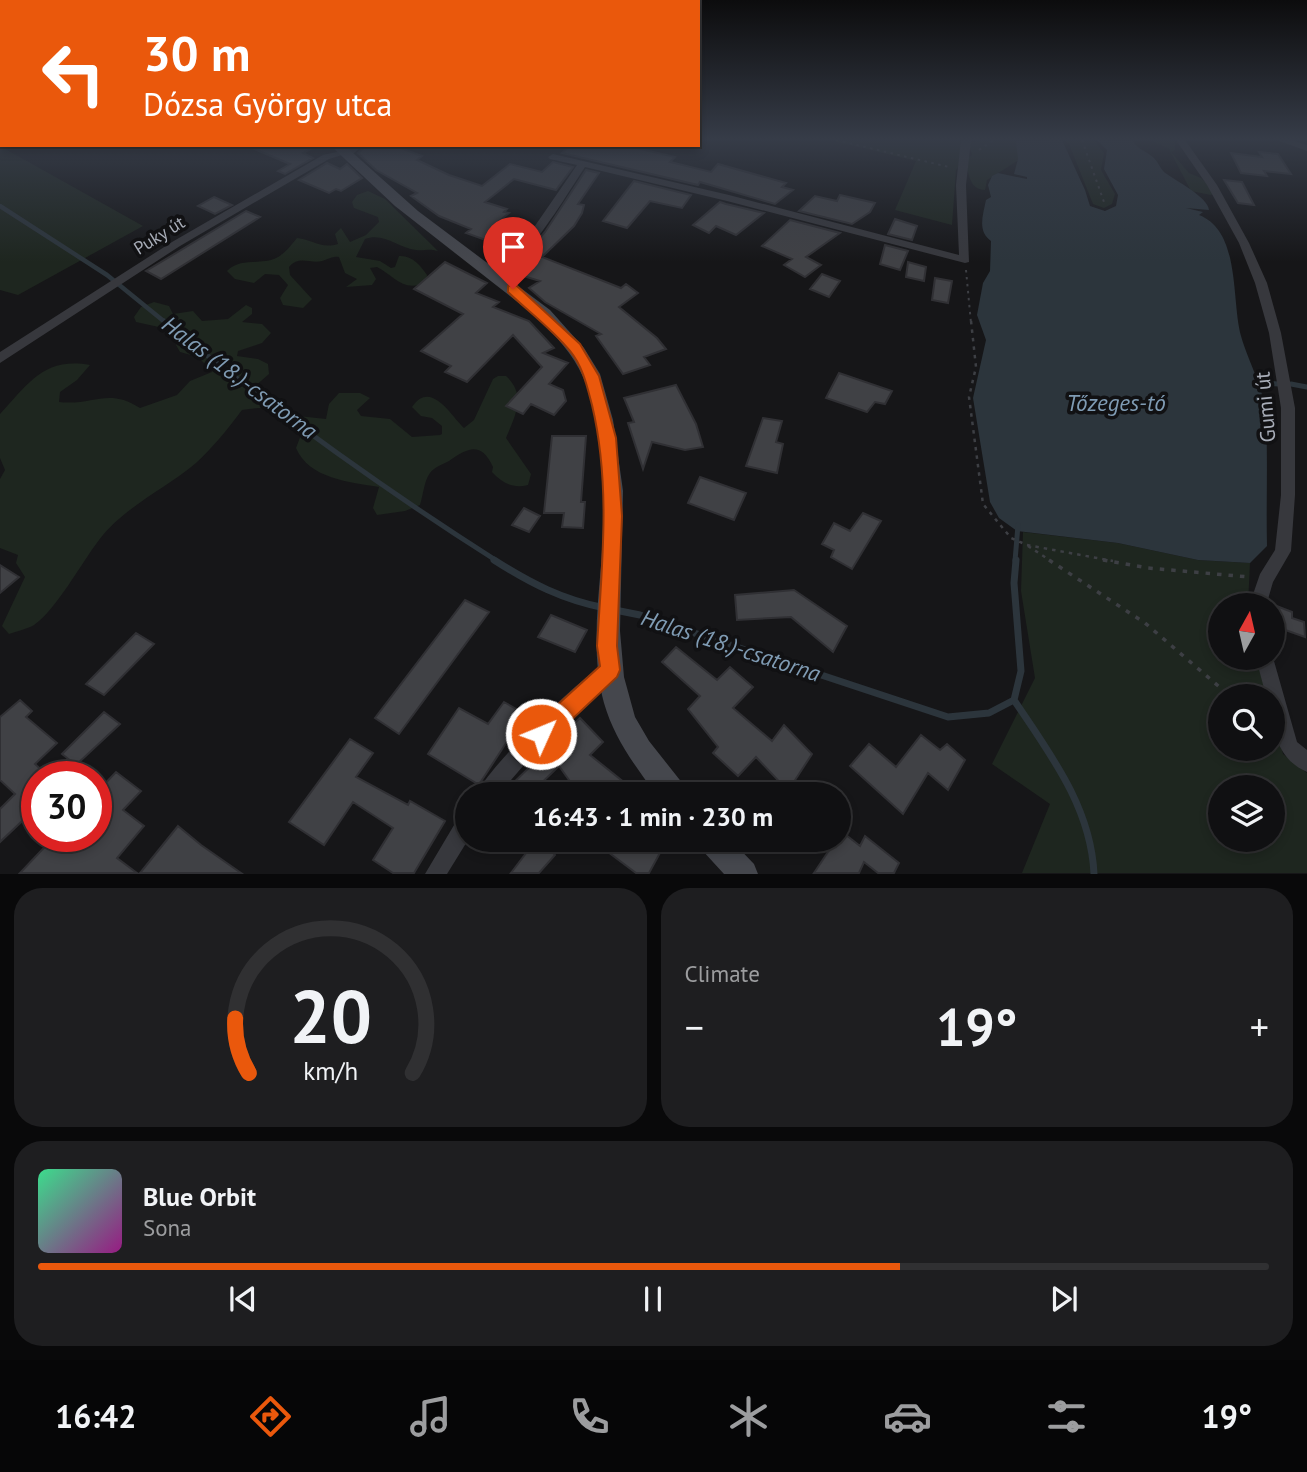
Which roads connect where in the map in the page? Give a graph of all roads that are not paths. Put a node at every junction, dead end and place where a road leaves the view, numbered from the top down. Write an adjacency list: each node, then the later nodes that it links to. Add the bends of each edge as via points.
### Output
1 (286, 181): 8 (street, Puky út, via 176,244)
2 (375, 181): 7 (main road)
3 (571, 181): 7 (street, via 523,251)
4 (657, 181): 5 (street, via 965,260)
5 (960, 181)
6 (1209, 181): 9 (street, Gumi út, via 1261,283 1276,333 1288,408 1283,551)
7 (496, 273): 10 (main road, via 575,347 592,376 608,438 612,477)
8 (0, 358)
9 (1261, 593)
10 (609, 658): 13 (street); 14 (main road, via 617,703 641,754)
11 (1268, 670): 12 (street, via 1289,748)
12 (1307, 762)
13 (495, 782)
14 (663, 782)
15 (455, 841): 17 (street)
16 (724, 852): 18 (main road)
17 (435, 873)
18 (744, 873)

